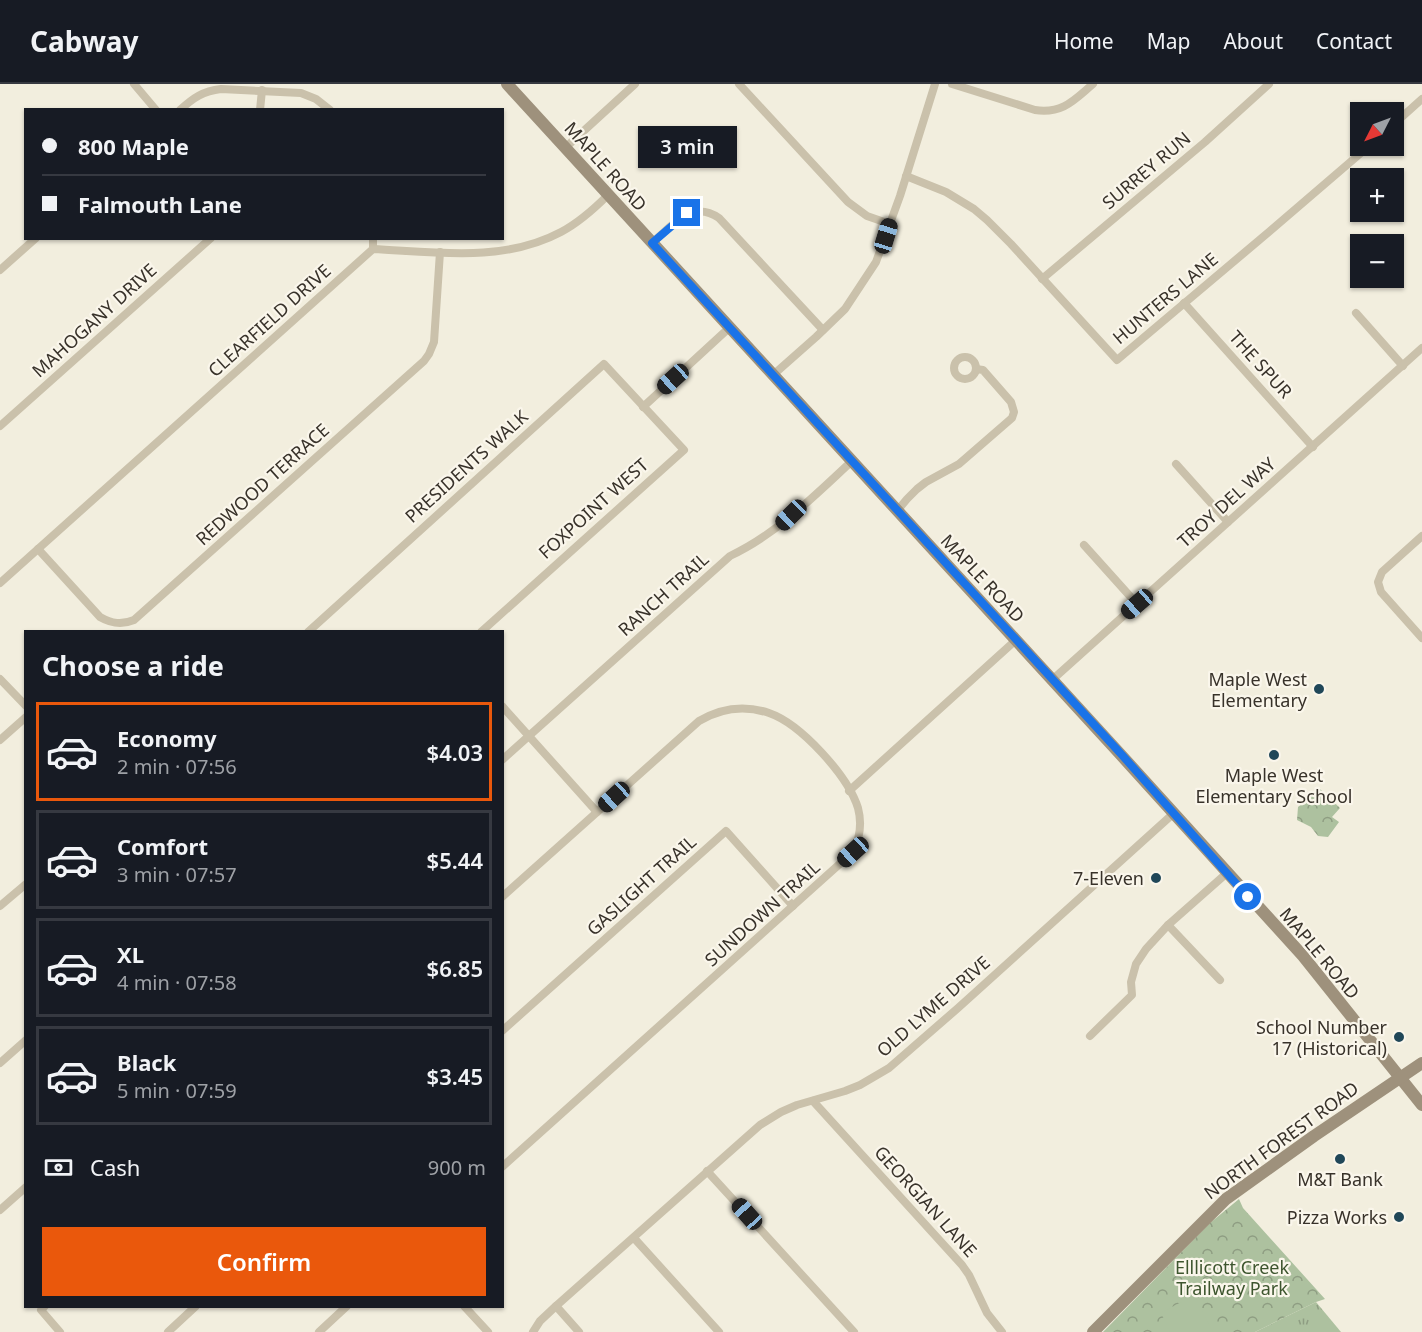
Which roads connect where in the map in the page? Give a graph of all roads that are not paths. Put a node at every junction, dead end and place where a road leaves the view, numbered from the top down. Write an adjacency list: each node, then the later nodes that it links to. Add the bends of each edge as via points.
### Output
1 (134, 84): 11 (street)
2 (507, 84): 16 (main road, MAPLE ROAD)
3 (635, 84): 16 (street)
4 (935, 84): 18 (street)
5 (952, 84): 6 (street, via 1047,111 1071,103)
6 (1093, 84)
7 (1269, 84): 28 (street, SURREY RUN)
8 (741, 85): 20 (street, via 848,202 867,216)
9 (262, 90): 12 (street, via 212,90 195,96); 13 (street); 14 (street, via 301,93)
10 (1422, 99): 15 (street)
11 (154, 108)
12 (182, 108)
13 (260, 108)
14 (327, 108)
15 (1404, 115)
16 (565, 148): 19 (main road, MAPLE ROAD)
17 (1357, 156): 29 (street, HUNTERS LANE)
18 (906, 176): 20 (street); 28 (street, HUNTERS LANE, via 946,192 974,209)
19 (608, 195): 24 (main road, MAPLE ROAD); 26 (street, via 567,229 532,244 492,252)
20 (890, 224): 32 (street, via 869,275 845,309)
21 (34, 240): 27 (street)
22 (209, 240): 38 (street, MAHOGANY DRIVE)
23 (374, 240): 25 (street)
24 (652, 243): 31 (main road, MAPLE ROAD); 32 (street, via 687,213 712,213)
25 (373, 249): 26 (street); 46 (street, CLEARFIELD DRIVE)
26 (440, 252): 46 (street, REDWOOD TERRACE, via 434,342 424,361 134,620 114,624 100,617)
27 (0, 270)
28 (1042, 279): 29 (street, HUNTERS LANE, via 1117,360)
29 (1184, 303): 39 (street, THE SPUR)
30 (1356, 313): 34 (street)
31 (729, 328): 36 (main road, MAPLE ROAD); 37 (street)
32 (823, 330): 36 (street)
33 (1422, 348): 34 (street, TROY DEL WAY)
34 (1403, 366): 39 (street, TROY DEL WAY)
35 (976, 369): 42 (street, via 983,370 1011,402 1012,417 959,464 917,489)
36 (773, 375): 40 (main road, MAPLE ROAD)
37 (643, 407): 49 (street, PRESIDENTS WALK, via 604,364); 50 (street, FOXPOINT WEST, via 684,450)
38 (0, 426)
39 (1313, 447): 43 (street, TROY DEL WAY)
40 (852, 461): 42 (main road, MAPLE ROAD); 58 (street, RANCH TRAIL, via 781,524 730,556)
41 (1176, 464): 43 (street)
42 (897, 511): 52 (main road, MAPLE ROAD)
43 (1228, 522): 48 (street, TROY DEL WAY)
44 (1422, 536): 51 (street, via 1382,572 1378,582 1381,592)
45 (1084, 545): 48 (street)
46 (38, 549): 47 (street, CLEARFIELD DRIVE)
47 (0, 583)
48 (1137, 604): 54 (street, TROY DEL WAY)
49 (310, 630)
50 (483, 630)
51 (1422, 638)
52 (1016, 640): 54 (main road, MAPLE ROAD); 61 (street)
53 (0, 679): 55 (street)
54 (1052, 680): 63 (main road, MAPLE ROAD)
55 (24, 704)
56 (504, 708): 58 (street)
57 (24, 719): 59 (street)
58 (529, 736): 60 (street, RANCH TRAIL); 62 (street)
59 (0, 740)
60 (504, 758)
61 (849, 790): 62 (street, SUNDOWN TRAIL, via 818,748 791,724 760,710 735,708 699,721); 68 (street, SUNDOWN TRAIL, via 860,818 853,852)
62 (597, 812): 66 (street, SUNDOWN TRAIL)
63 (1174, 813): 64 (main road, MAPLE ROAD); 77 (street, OLD LYME DRIVE, via 889,1068 845,1091)
64 (1227, 873): 69 (street); 76 (main road, MAPLE ROAD, via 1303,956)
65 (24, 886): 67 (street)
66 (504, 895)
67 (0, 906)
68 (793, 906): 71 (street, GASLIGHT TRAIL, via 726,831); 79 (street, SUNDOWN TRAIL)
69 (1168, 925): 70 (street); 72 (street, via 1136,964 1132,995)
70 (1220, 980)
71 (504, 1029)
72 (1090, 1036)
73 (24, 1042): 74 (street)
74 (0, 1063)
75 (1422, 1063): 76 (main road, NORTH FOREST ROAD)
76 (1399, 1078): 78 (main road, MAPLE ROAD); 98 (main road, NORTH FOREST ROAD, via 1226,1198)
77 (813, 1101): 80 (street, OLD LYME DRIVE, via 772,1117); 97 (street, GEORGIAN LANE, via 962,1265 987,1313)
78 (1422, 1106)
79 (506, 1164)
80 (707, 1171): 83 (street, OLD LYME DRIVE); 96 (street)
81 (24, 1189): 82 (street)
82 (0, 1210)
83 (634, 1238): 84 (street, OLD LYME DRIVE); 95 (street)
84 (556, 1306): 93 (street, OLD LYME DRIVE); 94 (street)
85 (42, 1308): 89 (street, via 40,1310)
86 (194, 1308): 90 (street)
87 (345, 1308): 91 (street)
88 (466, 1308): 92 (street)
89 (60, 1332)
90 (168, 1332)
91 (319, 1332)
92 (488, 1332)
93 (533, 1332)
94 (579, 1332)
95 (719, 1332)
96 (854, 1332)
97 (1002, 1332)
98 (1094, 1332)

